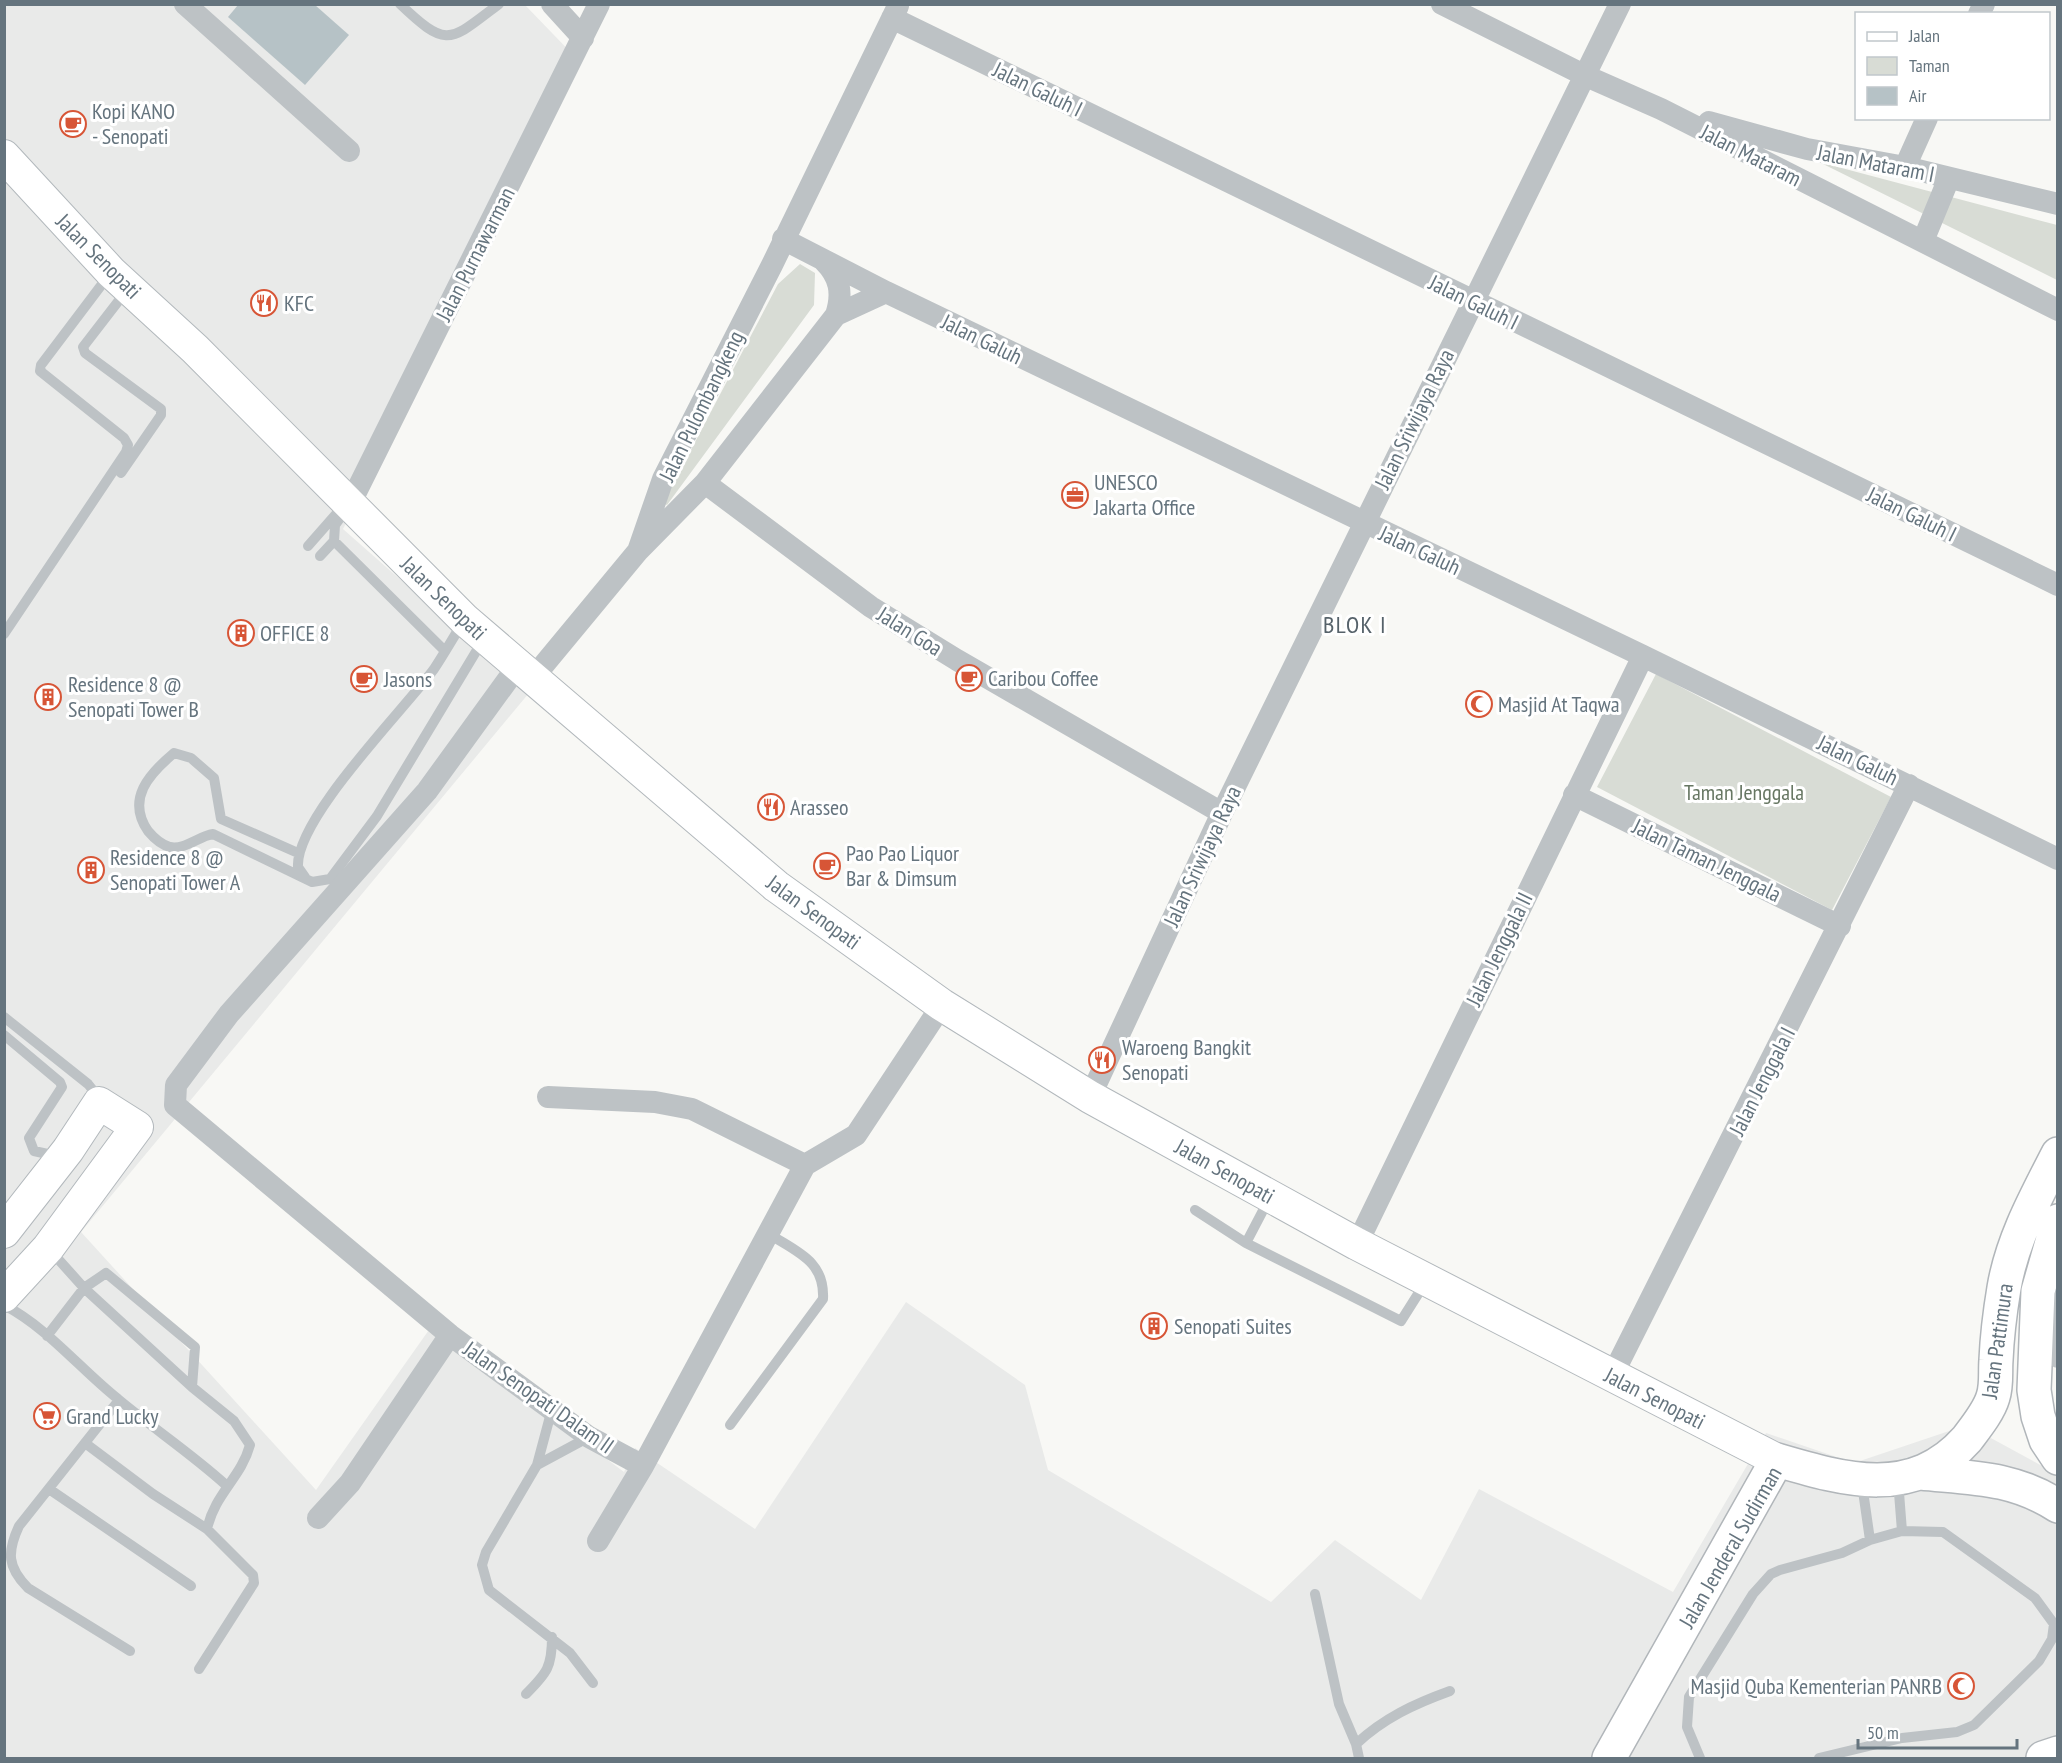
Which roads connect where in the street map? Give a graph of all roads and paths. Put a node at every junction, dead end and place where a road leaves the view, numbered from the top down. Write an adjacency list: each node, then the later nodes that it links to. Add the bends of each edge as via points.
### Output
1 (185, 4): 13 (street)
2 (400, 4): 3 (lane, via 433,33 445,36 459,34)
3 (500, 4)
4 (552, 4): 9 (street)
5 (599, 4): 9 (street, Jalan Purnawarman)
6 (1442, 4): 10 (street, Jalan Mataram)
7 (1620, 4): 10 (street, Jalan Sriwijaya Raya)
8 (895, 11): 18 (street, Jalan Pulombangkeng); 24 (street, Jalan Galuh I)
9 (583, 38): 28 (street, Jalan Purnawarman)
10 (1586, 76): 11 (street, Jalan Mataram); 24 (street, Jalan Sriwijaya Raya)
11 (1661, 109): 15 (street, Jalan Mataram I, via 1806,149); 19 (street, Jalan Mataram)
12 (1926, 120): 15 (street)
13 (349, 152)
14 (4, 156): 22 (main road, Jalan Senopati)
15 (1905, 167): 16 (street, Jalan Mataram I)
16 (1949, 178): 17 (street, Jalan Mataram I); 19 (street)
17 (2058, 204)
18 (783, 239): 20 (street, Jalan Galuh); 21 (street, Jalan Pulombangkeng)
19 (1923, 241): 25 (street, Jalan Mataram)
20 (825, 261): 21 (street, via 798,255); 23 (street, Jalan Galuh); 26 (street, via 840,286)
21 (772, 265): 29 (street, Jalan Pulombangkeng, via 663,479)
22 (120, 280): 28 (main road, Jalan Senopati); 36 (lane, via 40,365 40,371 124,438 126,452); 37 (lane, via 84,347 86,353 157,405 161,414)
23 (886, 292): 26 (street, Jalan Pulombangkeng); 30 (street, Jalan Galuh)
24 (1473, 302): 30 (street, Jalan Sriwijaya Raya); 34 (street, Jalan Galuh I)
25 (2058, 310)
26 (836, 315): 27 (street, Jalan Pulombangkeng)
27 (705, 483): 29 (street, Jalan Pulombangkeng); 43 (street, Jalan Goa, via 871,607)
28 (349, 503): 31 (lane, via 335,525); 32 (lane); 35 (main road, Jalan Senopati)
29 (661, 515): 40 (street, Jalan Pulombangkeng, via 638,551)
30 (1363, 523): 39 (street, Jalan Galuh); 43 (street, Jalan Sriwijaya Raya)
31 (334, 541): 33 (lane); 38 (lane)
32 (308, 546)
33 (320, 556)
34 (2058, 585)
35 (475, 628): 38 (lane); 40 (main road, Jalan Senopati); 46 (lane, via 376,816 330,879)
36 (4, 634)
37 (4, 643)
38 (445, 651): 44 (lane, via 325,803)
39 (1643, 656): 41 (street, Jalan Galuh); 42 (street, Jalan Jenggala II)
40 (525, 673): 48 (main road, Jalan Senopati, via 776,886); 53 (street, Jalan Pulombangkeng, via 427,791 229,1014 176,1085)
41 (1909, 785): 45 (street, Jalan Galuh); 47 (street, Jalan Jenggala I)
42 (1574, 795): 47 (street, Jalan Taman Jenggala); 63 (street, Jalan Jenggala II)
43 (1222, 813): 52 (street, Jalan Sriwijaya Raya)
44 (298, 853): 46 (lane, via 299,871); 46 (lane, via 221,819 214,778 191,758 174,753 154,770 141,792 140,819 153,837 169,847 182,847 213,834)
45 (2058, 859)
46 (312, 882)
47 (1840, 926): 73 (street, Jalan Jenggala I)
48 (942, 1005): 52 (main road, Jalan Senopati); 56 (street, via 855,1135)
49 (4, 1017): 54 (lane, via 88,1084 93,1095 84,1111)
50 (4, 1035): 54 (lane, via 62,1087 30,1134 34,1151 52,1155 74,1123)
51 (548, 1097): 56 (street, via 655,1102 692,1109)
52 (1090, 1097): 57 (main road, Jalan Senopati)
53 (175, 1105): 70 (street, Jalan Senopati Dalam II)
54 (91, 1115): 60 (main road); 64 (main road, via 137,1127)
55 (2058, 1154): 84 (main road, Jalan Pattimura, via 2018,1236 2009,1265 1993,1397 1963,1443)
56 (805, 1165): 61 (street)
57 (1271, 1196): 62 (lane); 63 (main road, Jalan Senopati)
58 (1195, 1210): 62 (lane)
59 (2058, 1221): 80 (main road, Jalan Pattimura, via 2038,1291 2034,1390 2046,1440)
60 (11, 1224): 64 (main road)
61 (769, 1234): 77 (lane, via 818,1268 824,1299); 83 (street)
62 (1246, 1243): 66 (lane, via 1401,1321)
63 (1357, 1244): 66 (main road, Jalan Senopati)
64 (48, 1248): 67 (lane); 68 (main road)
65 (2058, 1279): 72 (street, via 2053,1307)
66 (1427, 1280): 73 (main road, Jalan Senopati)
67 (84, 1288): 71 (lane); 74 (lane); 74 (lane, via 106,1273 195,1347)
68 (4, 1296)
69 (4, 1305): 71 (lane, via 25,1316)
70 (450, 1335): 76 (street, Jalan Senopati Dalam II); 89 (street, via 350,1483)
71 (47, 1336): 75 (lane)
72 (2058, 1357)
73 (1612, 1376): 81 (main road, Jalan Senopati)
74 (192, 1387): 86 (lane, via 234,1421 250,1444 244,1466)
75 (119, 1400): 79 (lane); 86 (lane, via 187,1450)
76 (552, 1409): 78 (street, Jalan Senopati Dalam II); 82 (lane)
77 (730, 1425)
78 (589, 1437): 82 (lane); 83 (street, Jalan Senopati Dalam II)
79 (85, 1443): 87 (lane); 90 (lane)
80 (2058, 1458)
81 (1778, 1460): 85 (main road, Jalan Jenderal Sudirman); 105 (main road, Jalan Jenderal Sudirman)
82 (537, 1465): 96 (lane, via 482,1565 489,1590)
83 (643, 1466): 93 (street)
84 (1909, 1476): 85 (main road, Jalan Jenderal Sudirman); 88 (main road, via 2001,1480); 91 (lane)
85 (1862, 1481): 92 (lane)
86 (226, 1485): 90 (lane, via 211,1511)
87 (49, 1488): 94 (lane); 97 (lane, via 19,1526 11,1544 12,1566 28,1588)
88 (2058, 1506)
89 (318, 1518)
90 (207, 1529): 98 (lane, via 253,1575 254,1583)
91 (1902, 1531): 92 (lane); 107 (lane, via 1943,1532 2035,1598 2054,1624 2052,1639 2039,1661 1974,1725 1957,1732 1902,1737)
92 (1870, 1540): 106 (lane, via 1842,1553 1780,1569 1753,1594 1689,1697 1687,1727)
93 (598, 1542)
94 (191, 1586)
95 (1315, 1594): 102 (lane, via 1339,1704)
96 (552, 1636): 99 (lane); 101 (lane, via 547,1673)
97 (130, 1651)
98 (199, 1668)
99 (593, 1683)
100 (1450, 1691): 102 (lane, via 1410,1706 1377,1725)
101 (526, 1694)
102 (1356, 1744): 104 (lane)
103 (2058, 1753): 108 (main road)
104 (1359, 1758)
105 (1609, 1758)
106 (1700, 1758)
107 (1819, 1758)
108 (2043, 1758)

